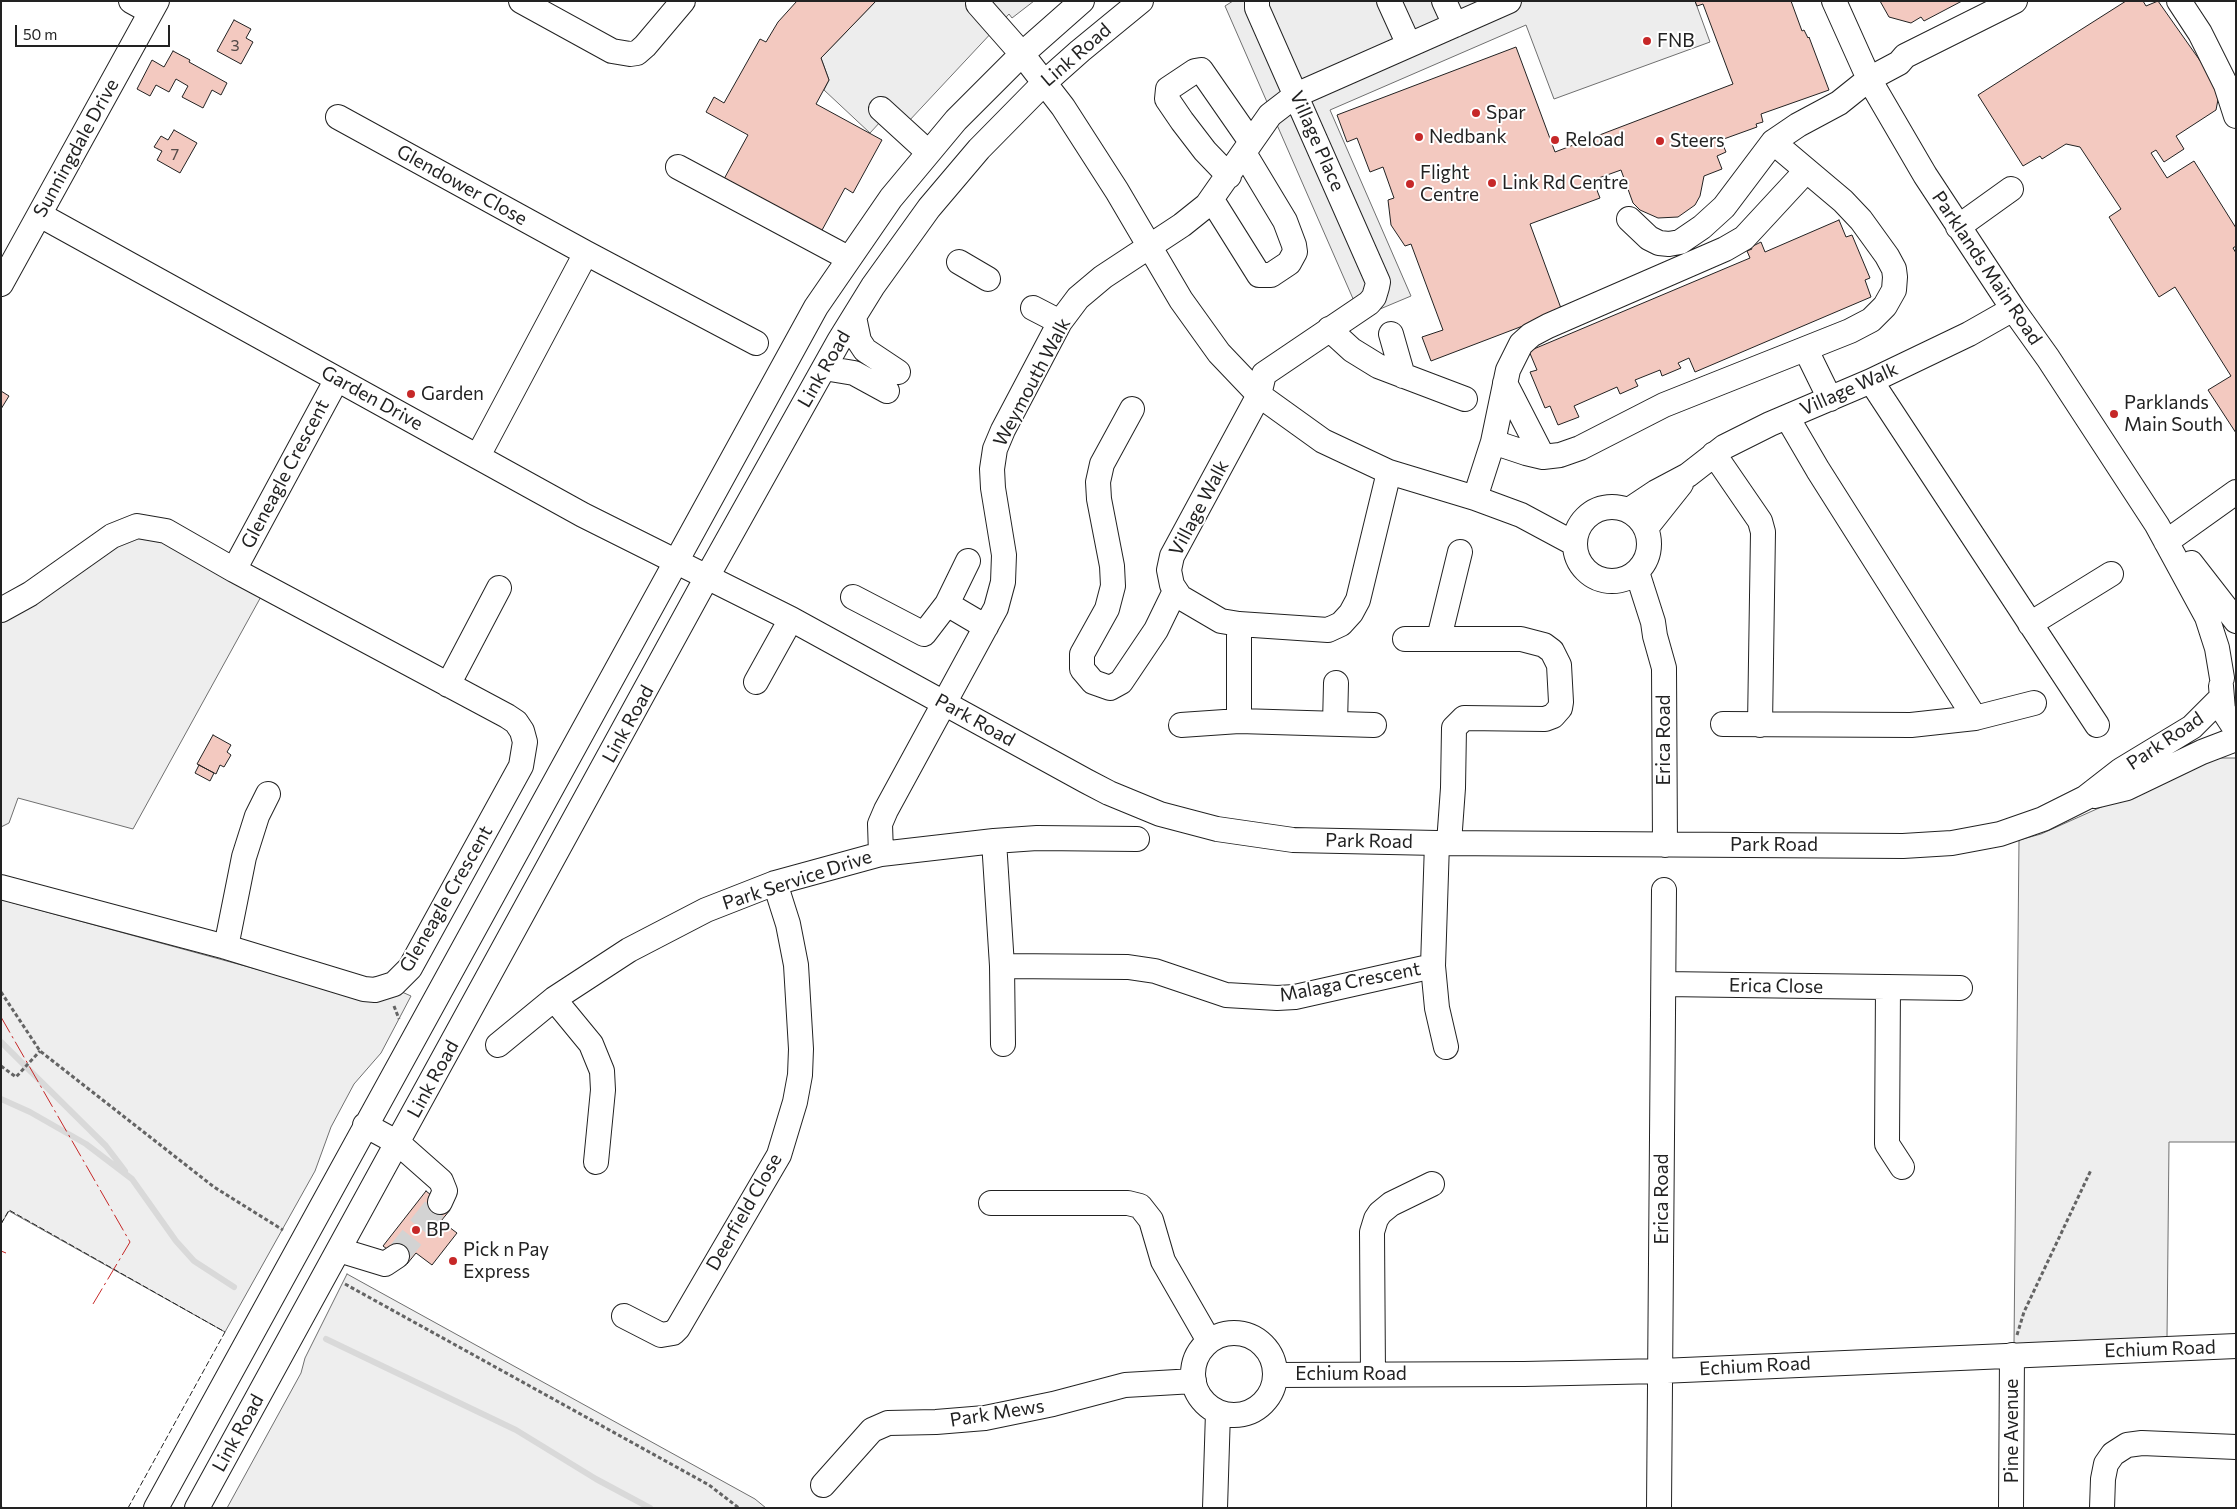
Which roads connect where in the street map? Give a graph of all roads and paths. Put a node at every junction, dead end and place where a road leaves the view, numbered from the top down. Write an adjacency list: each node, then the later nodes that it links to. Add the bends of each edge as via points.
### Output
1 (521, 1): 2 (street, via 612,51 630,54 646,46)
2 (682, 1)
3 (1082, 1): 16 (street, Link Road)
4 (1141, 1): 18 (street, Link Road)
5 (1258, 1): 19 (street, Village Place, via 1257,8)
6 (1389, 1): 15 (street)
7 (1444, 1): 14 (street)
8 (1509, 1): 14 (street, Weymouth Walk)
9 (1834, 1): 17 (street, Parklands Main Road)
10 (2015, 1): 17 (street, via 1905,56 1899,63)
11 (2179, 1): 22 (street, via 2200,33 2226,85)
12 (978, 4): 16 (street)
13 (146, 5): 31 (street, Sunningdale Drive)
14 (1455, 25): 15 (street, Weymouth Walk)
15 (1409, 45): 19 (street, Weymouth Walk)
16 (1022, 54): 18 (street); 25 (street, Link Road)
17 (1869, 79): 23 (street, via 1838,103 1798,124); 33 (street, Parklands Main Road)
18 (1044, 83): 34 (street, via 1117,191); 43 (street, Link Road, via 944,190 891,260)
19 (1296, 95): 24 (street, Weymouth Walk, via 1270,115); 39 (street, Village Place)
20 (880, 109): 25 (street)
21 (338, 116): 35 (street, Glendower Close)
22 (2236, 116)
23 (1773, 142): 27 (street); 32 (street, via 1724,207 1680,242 1659,243)
24 (1248, 147): 28 (street, Weymouth Walk); 28 (street, via 1201,70 1167,90 1167,99 1182,121); 30 (street, via 1294,245 1295,252 1289,263 1271,276 1259,275)
25 (928, 152): 36 (street, Link Road)
26 (678, 167): 36 (street)
27 (1806, 171): 48 (street, via 1861,220 1887,256 1895,278 1894,290 1885,306 1871,320); 53 (street, via 1744,238 1531,335 1515,352)
28 (1229, 176): 30 (street, Weymouth Walk)
29 (2011, 189): 33 (street)
30 (1212, 200): 34 (street, Weymouth Walk)
31 (40, 215): 40 (street, Sunningdale Drive); 51 (street, Garden Drive)
32 (1629, 219)
33 (1958, 227): 42 (street, Parklands Main Road)
34 (1148, 246): 44 (street, Weymouth Walk, via 1102,277 1078,298); 54 (street, via 1219,353)
35 (586, 253): 47 (street, Glendower Close); 61 (street)
36 (848, 258): 74 (street, Link Road, via 799,336)
37 (959, 262): 38 (street)
38 (988, 280)
39 (1378, 282): 45 (street, Village Walk, via 1369,303)
40 (1, 284)
41 (1033, 308): 44 (street)
42 (2013, 309): 52 (street, Village Walk); 71 (street, Parklands Main Road)
43 (854, 317): 49 (street, Link Road); 49 (street, via 859,341 893,381)
44 (1060, 322): 89 (street, Weymouth Walk, via 995,449 993,488 1004,554 1003,582 996,608)
45 (1329, 330): 50 (street, via 1358,354); 54 (street, Village Walk, via 1264,374)
46 (1391, 334): 50 (street)
47 (756, 343)
48 (1806, 350): 56 (street); 62 (street, via 1664,404 1580,448)
49 (824, 368): 79 (street, Link Road)
50 (1403, 376): 55 (street)
51 (336, 379): 61 (street, Garden Drive); 76 (street, Gleneagle Crescent)
52 (1871, 381): 56 (street, Village Walk); 88 (street)
53 (1506, 383): 59 (street); 62 (street)
54 (1259, 395): 63 (street, via 1322,441); 81 (street, Village Walk, via 1172,556 1169,570)
55 (1465, 399)
56 (1830, 399): 58 (street, Village Walk)
57 (1132, 409): 81 (street, via 1102,464 1098,482 1113,586 1107,609 1082,654 1082,669 1093,682 1110,688 1121,682 1156,630)
58 (1787, 417): 60 (street, Village Walk); 99 (street)
59 (1493, 442): 62 (street); 65 (street)
60 (1714, 454): 64 (street, Village Walk); 103 (street, via 1760,521 1763,532)
61 (478, 456): 74 (street, Garden Drive, via 583,516)
62 (1544, 457)
63 (1389, 472): 65 (street); 87 (street, via 1358,600 1346,619 1328,630)
64 (1688, 474): 67 (street, Village Walk); 70 (street, Village Walk)
65 (1475, 498): 68 (street)
66 (2234, 498): 71 (street)
67 (1629, 510): 69 (street, via 1617,506 1604,507); 70 (street)
68 (1521, 514): 69 (street); 72 (street)
69 (1583, 520): 72 (street)
70 (1646, 528): 78 (street, via 1649,551 1644,563)
71 (2164, 536): 86 (street, Parklands Main Road); 96 (street, Parklands Main Road, via 2206,618 2217,648)
72 (1575, 544): 78 (street, via 1581,564 1588,572 1606,581)
73 (1460, 552): 90 (street)
74 (676, 561): 79 (street, Garden Drive); 132 (street, Link Road)
75 (968, 561): 83 (street)
76 (234, 570): 84 (street, Gleneagle Crescent, via 166,531 137,526 112,536 30,594); 95 (street, Gleneagle Crescent)
77 (2111, 574): 88 (street)
78 (1626, 576): 114 (street, Erica Road, via 1655,636 1664,668)
79 (707, 577): 85 (street, Park Road); 133 (street, Link Road)
80 (499, 588): 95 (street)
81 (1175, 591): 87 (street, via 1198,609 1221,621)
82 (853, 596): 83 (street, via 922,634)
83 (947, 604): 89 (street)
84 (1, 610)
85 (791, 619): 93 (street); 98 (street, Park Road)
86 (2236, 621)
87 (1239, 624): 100 (street)
88 (2030, 624): 106 (street)
89 (986, 626): 98 (street, Weymouth Walk)
90 (1439, 638): 91 (street); 113 (street, Malaga Crescent, via 1521,639 1544,645 1552,651 1559,664 1561,702 1556,713 1545,719 1464,718 1457,723 1454,730 1453,788)
91 (1405, 639)
92 (2236, 657): 96 (street, Park Road, via 2226,669)
93 (756, 682)
94 (1336, 683): 101 (street)
95 (448, 684): 119 (street, Gleneagle Crescent, via 516,722 525,742 524,752 521,766 402,979 386,988 364,989)
96 (2221, 689): 107 (street, Parklands Main Road, via 2226,718); 110 (street, Park Road, via 2192,727 2121,770)
97 (2034, 703): 99 (street)
98 (945, 704): 113 (street, Park Road, via 1109,793 1187,822 1293,840); 115 (street, Weymouth Walk, via 880,824)
99 (1974, 718): 103 (street, via 1911,725)
100 (1239, 721): 101 (street); 104 (street)
101 (1335, 724): 105 (street)
102 (1723, 724): 103 (street)
103 (1760, 724)
104 (1180, 725)
105 (1374, 725)
106 (2097, 725)
107 (2236, 730)
108 (2236, 739): 110 (street, Park Road, via 2127,788)
109 (268, 794): 119 (street, via 244,857)
110 (2084, 798): 114 (street, Park Road, via 2043,819 2000,834 1952,843 1903,846)
111 (1137, 839): 112 (street, Park Service Drive)
112 (994, 841): 115 (street, Park Service Drive); 120 (street)
113 (1443, 843): 114 (street, Park Road); 121 (street, Malaga Crescent)
114 (1665, 845)
115 (881, 854): 116 (street, Park Service Drive)
116 (775, 883): 126 (street, Park Service Drive, via 706,910 629,950); 144 (street, Deerfield Close, via 796,965 801,1049 795,1102 779,1155 678,1328 673,1333 661,1335)
117 (1, 886): 119 (street, Gleneagle Crescent)
118 (1664, 890): 122 (street, Erica Road)
119 (226, 947)
120 (1002, 966): 121 (street, Malaga Crescent, via 1128,967 1155,971 1226,994 1277,998 1295,997); 127 (street)
121 (1433, 966): 129 (street, Malaga Crescent, via 1436,1002)
122 (1664, 984): 123 (street, Erica Close); 148 (street, Erica Road)
123 (1888, 987): 124 (street, Erica Close); 135 (street, via 1887,1144)
124 (1960, 988)
125 (1, 992): 130 (path)
126 (554, 999): 128 (street, Park Service Drive); 134 (street, via 591,1044 602,1071)
127 (1003, 1044)
128 (498, 1045)
129 (1446, 1047)
130 (40, 1051): 131 (path, via 16,1077); 140 (path, via 214,1187)
131 (1, 1066)
132 (365, 1125): 133 (street); 155 (street, Link Road)
133 (398, 1142): 138 (street, via 443,1185 445,1190); 141 (street, Link Road)
134 (596, 1162)
135 (1902, 1167)
136 (2091, 1170): 147 (path, via 2024,1312)
137 (1432, 1184): 149 (street, via 1391,1204 1376,1219 1372,1232)
138 (440, 1202)
139 (992, 1203): 145 (street, via 1128,1203 1140,1206 1151,1220 1163,1261)
140 (286, 1232)
141 (338, 1250): 142 (street, via 385,1264); 156 (street, Link Road)
142 (397, 1256)
143 (338, 1280): 157 (path, via 709,1485)
144 (624, 1316)
145 (1209, 1341): 150 (street, via 1220,1335 1246,1334 1267,1350); 151 (street, via 1194,1364)
146 (2236, 1346): 147 (street, Echium Road)
147 (2012, 1355): 148 (street, Echium Road); 160 (street, Pine Avenue)
148 (1661, 1371): 149 (street, Echium Road); 159 (street, Erica Road)
149 (1373, 1374): 150 (street, Echium Road)
150 (1275, 1375): 152 (street, via 1266,1399 1256,1408 1244,1414)
151 (1194, 1381): 152 (street, via 1201,1399); 154 (street, Park Mews, via 1125,1385 985,1418 888,1422 872,1430)
152 (1218, 1412): 158 (street)
153 (2236, 1447): 161 (street, via 2127,1445 2113,1454 2106,1464)
154 (823, 1485)
155 (156, 1508)
156 (197, 1508)
157 (739, 1508)
158 (1215, 1508)
159 (1659, 1508)
160 (2011, 1508)
161 (2102, 1508)

